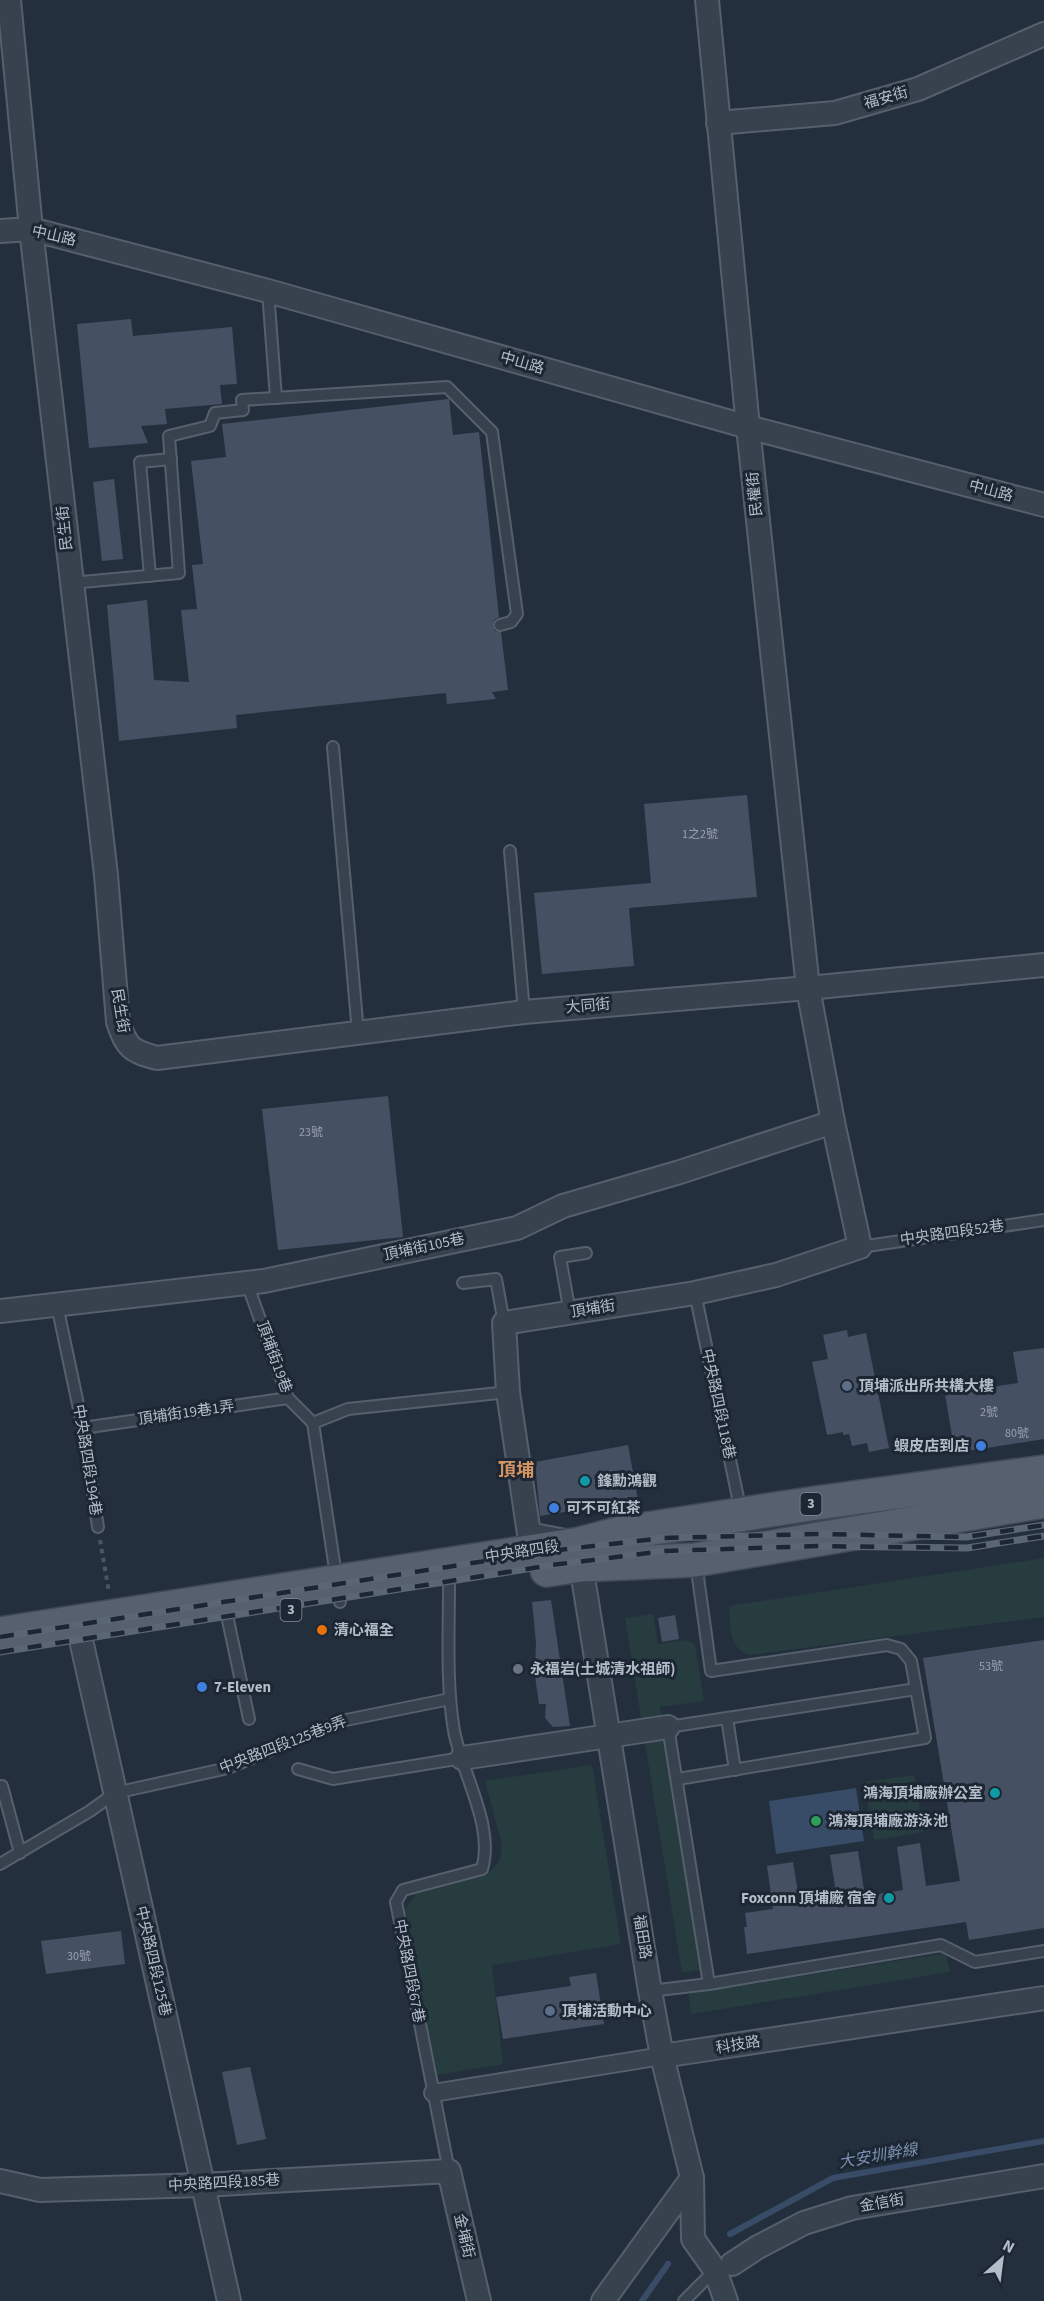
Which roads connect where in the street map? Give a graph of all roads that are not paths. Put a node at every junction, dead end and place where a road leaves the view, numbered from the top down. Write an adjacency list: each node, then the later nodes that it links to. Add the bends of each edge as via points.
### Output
1 (9, 0): 5 (street, 民生街)
2 (707, 0): 4 (street, 民權街)
3 (1044, 34): 4 (street, 福安街, via 918,89 835,113)
4 (718, 123): 9 (street, 民權街)
5 (31, 229): 6 (street, 中山路); 7 (street, 中山路); 13 (street, 民生街)
6 (0, 231)
7 (268, 291): 8 (lane); 9 (street, 中山路)
8 (276, 398): 10 (lane, via 242,400 243,410 215,413 210,426 169,436); 14 (lane, via 447,387 492,432 517,614 511,622)
9 (747, 427): 11 (street, 中山路); 18 (street, 民權街)
10 (171, 459): 12 (lane, via 178,573); 12 (lane, via 140,462)
11 (1044, 505)
12 (150, 576): 13 (lane)
13 (71, 583): 21 (street, 民生街, via 106,875 118,1022 124,1040)
14 (500, 625)
15 (333, 747): 20 (lane)
16 (510, 851): 19 (lane)
17 (1044, 964): 18 (street, 大同街)
18 (808, 988): 19 (street, 大同街); 22 (street)
19 (524, 1012): 20 (street, 大同街)
20 (358, 1033): 21 (street, 大同街, via 157,1058)
21 (134, 1052)
22 (833, 1122): 24 (street); 26 (street, 頂埔街105巷, via 564,1206 517,1228)
23 (1044, 1220): 24 (lane, 中央路四段52巷)
24 (860, 1247): 28 (street, 頂埔街, via 776,1275)
25 (586, 1253): 31 (lane, via 560,1257)
26 (247, 1283): 29 (street, 頂埔街105巷); 34 (lane, 頂埔街19巷)
27 (463, 1283): 32 (lane, via 496,1279)
28 (695, 1293): 31 (street, 頂埔街); 39 (lane, 中央路四段118巷)
29 (57, 1305): 30 (street, 頂埔街105巷); 36 (lane, 中央路四段194巷)
30 (0, 1311)
31 (570, 1313): 32 (street, 頂埔街)
32 (504, 1323): 33 (street)
33 (508, 1392): 35 (lane, via 348,1409); 41 (street, via 529,1534)
34 (288, 1398): 35 (lane, 頂埔街19巷); 36 (lane, 頂埔街19巷1弄)
35 (313, 1423): 44 (lane)
36 (83, 1428): 40 (lane, 中央路四段194巷)
37 (1044, 1472): 39 (main road, 中央路四段 / 3)
38 (1044, 1502): 42 (main road, 中央路四段 / 3)
39 (742, 1515): 41 (main road, 中央路四段 / 3, via 621,1533)
40 (98, 1527)
41 (580, 1555): 42 (main road, 中央路四段 / 3); 43 (main road, 中央路四段 / 3); 44 (main road, 中央路四段 / 3); 54 (street, 福田路)
42 (695, 1560): 49 (lane, via 711,1671 887,1645 901,1649 911,1661)
43 (449, 1585): 44 (main road, 中央路四段 / 3); 50 (lane, 中央路四段67巷)
44 (339, 1592): 45 (main road, 中央路四段 / 3); 46 (main road, 中央路四段 / 3, via 113,1616)
45 (228, 1620): 46 (main road, 中央路四段 / 3); 52 (lane)
46 (79, 1632): 47 (main road, 中央路四段 / 3); 48 (main road, 中央路四段 / 3); 60 (street, 中央路四段125巷)
47 (0, 1634)
48 (0, 1655)
49 (916, 1689): 51 (lane); 57 (lane, via 925,1738)
50 (450, 1699): 55 (lane, 中央路四段67巷); 60 (lane, 中央路四段125巷9弄, via 341,1721 228,1768)
51 (727, 1718): 53 (lane); 57 (lane)
52 (249, 1719)
53 (668, 1727): 54 (street); 58 (lane)
54 (609, 1737): 55 (street); 65 (street, 福田路)
55 (462, 1758): 56 (lane, via 333,1779); 68 (lane, 中央路四段67巷, via 483,1829 486,1857 482,1869 403,1890 396,1902)
56 (298, 1770)
57 (735, 1770): 58 (lane)
58 (678, 1779): 64 (lane)
59 (2, 1786): 61 (lane)
60 (115, 1793): 61 (lane); 73 (street, 中央路四段125巷)
61 (20, 1852): 62 (lane)
62 (0, 1864)
63 (1044, 1952): 64 (lane, via 975,1962 940,1946)
64 (709, 1984): 65 (lane)
65 (651, 1991): 67 (street, 福田路)
66 (1044, 1998): 67 (street, 科技路)
67 (662, 2056): 68 (street, 科技路); 71 (street, 福田路)
68 (433, 2093): 69 (lane, 中央路四段67巷)
69 (449, 2171): 73 (street, 中央路四段185巷); 76 (street, 金埔街)
70 (1044, 2176): 74 (street, 金信街, via 852,2208 804,2223)
71 (692, 2178): 74 (street, via 693,2239); 77 (street)
72 (0, 2181): 73 (street, 中央路四段185巷, via 40,2190)
73 (203, 2185): 75 (street, 中央路四段125巷)
74 (723, 2267): 78 (lane); 79 (street)
75 (229, 2301)
76 (479, 2301)
77 (603, 2301)
78 (684, 2301)
79 (726, 2301)

